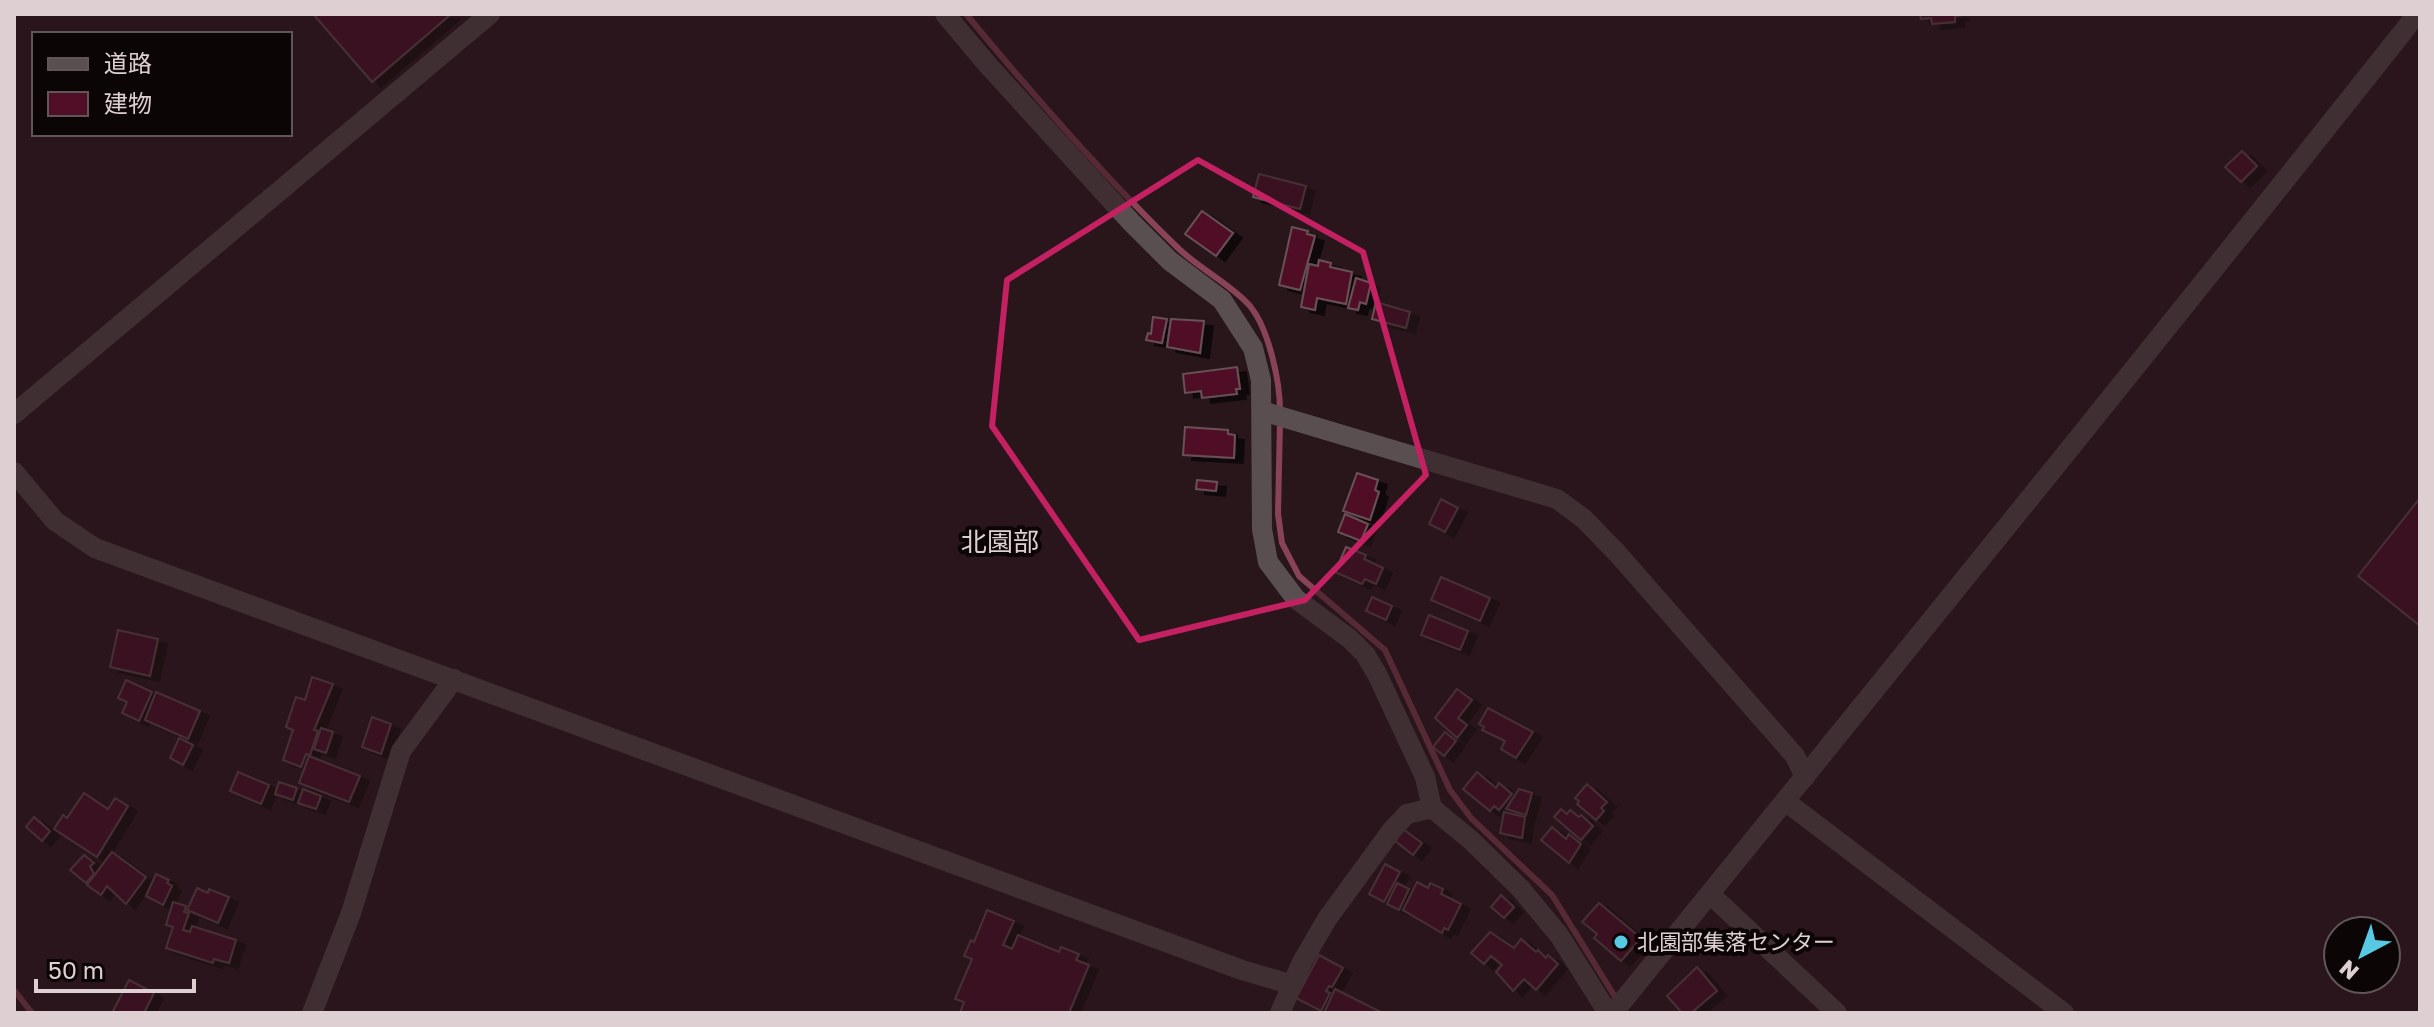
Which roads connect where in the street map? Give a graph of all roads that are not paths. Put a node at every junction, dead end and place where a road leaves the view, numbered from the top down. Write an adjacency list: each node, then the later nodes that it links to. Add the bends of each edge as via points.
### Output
1 (490, 14): 5 (street)
2 (945, 14): 4 (street, via 1131,222 1170,261 1222,300 1253,348)
3 (2417, 14): 8 (street)
4 (1262, 411): 8 (street, via 1557,499 1627,565 1795,756); 10 (street, via 1262,529 1268,562 1296,599 1365,654 1425,777)
5 (14, 414)
6 (14, 472): 7 (street, via 55,521 95,548)
7 (454, 679): 12 (street); 13 (street, via 401,751 351,913)
8 (1805, 777): 9 (street)
9 (1785, 801): 11 (street); 17 (street)
10 (1432, 808): 12 (street, via 1407,814 1392,830 1327,919); 15 (street, via 1520,888)
11 (1710, 894): 15 (street); 16 (street)
12 (1293, 985): 14 (street)
13 (312, 1013)
14 (1280, 1013)
15 (1611, 1013)
16 (1837, 1013)
17 (2064, 1013)

